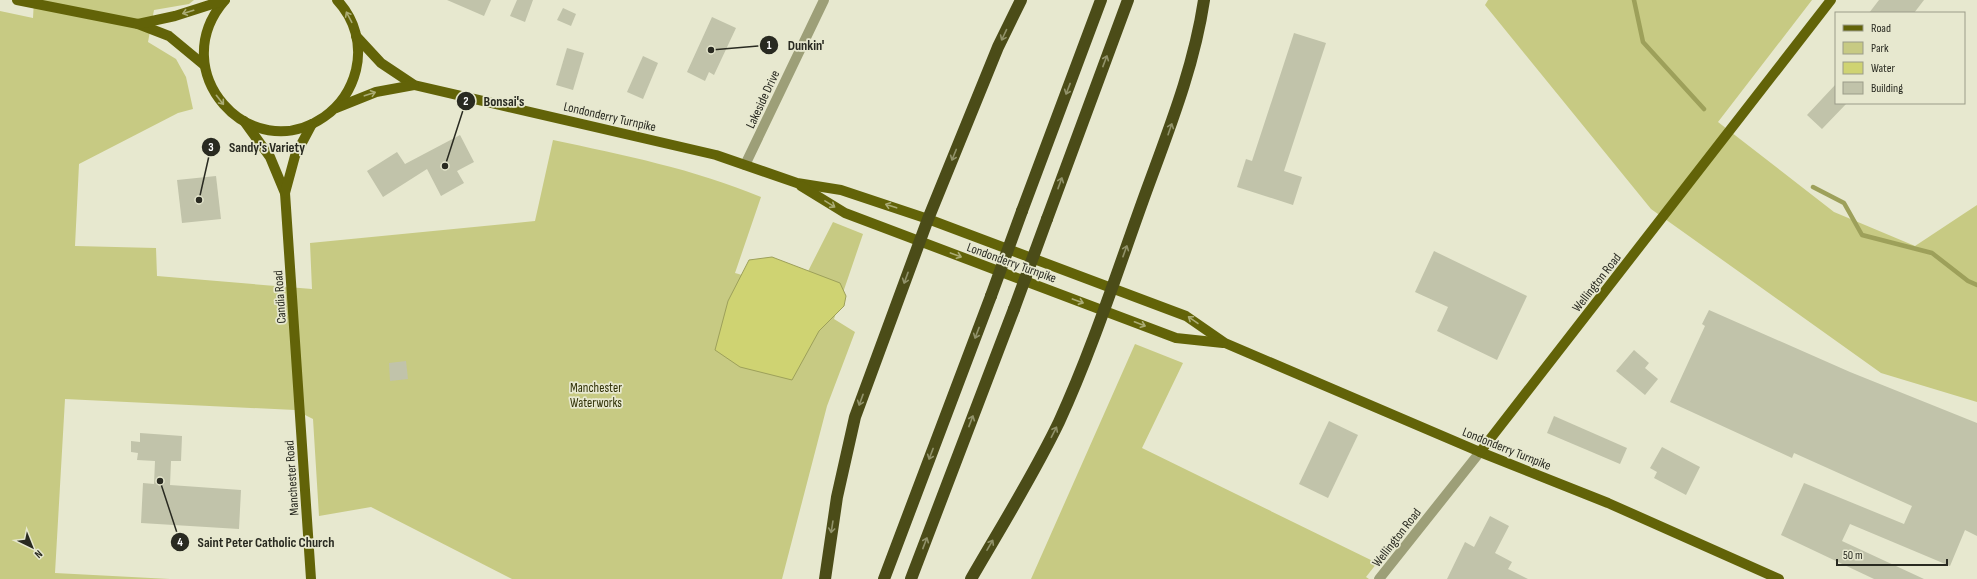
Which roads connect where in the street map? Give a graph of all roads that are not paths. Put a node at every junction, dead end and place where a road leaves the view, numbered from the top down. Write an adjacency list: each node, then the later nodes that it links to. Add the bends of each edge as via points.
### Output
1 (17, 0): 10 (main road)
2 (225, 0): 10 (main road, one-way to 10, via 176,16); 12 (main road, via 214,14 207,30)
3 (337, 0): 11 (main road, one-way to 3, via 350,19)
4 (824, 0): 17 (street, Lakeside Drive)
5 (1021, 0): 20 (highway, one-way to 20, via 998,47)
6 (1101, 0): 29 (highway, one-way to 29, bridge)
7 (1128, 0): 30 (highway, one-way to 7, bridge)
8 (1204, 0): 22 (highway, one-way to 8, via 1188,75)
9 (1831, 0): 26 (main road, Wellington Road)
10 (138, 24): 12 (main road, via 169,36)
11 (356, 36): 13 (main road, Londonderry Turnpike, via 381,63); 14 (main road, via 358,56 355,75)
12 (204, 64): 15 (main road, one-way to 15, via 215,94 225,107)
13 (414, 85): 14 (main road, Londonderry Turnpike, one-way to 13, via 376,92); 17 (main road, Londonderry Turnpike, via 666,142)
14 (334, 109): 16 (main road)
15 (244, 121): 16 (main road, via 278,130); 19 (main road, Candia Road, via 270,157)
16 (312, 124): 19 (main road, Candia Road, via 295,156)
17 (745, 165): 18 (main road, Londonderry Turnpike)
18 (797, 183): 20 (main road, Londonderry Turnpike, one-way to 18, via 841,190); 21 (main road, Londonderry Turnpike, one-way to 21, via 845,212)
19 (285, 193): 25 (main road, Candia Road)
20 (928, 219): 21 (highway); 22 (main road, Londonderry Turnpike)
21 (920, 242): 23 (main road, Londonderry Turnpike, one-way to 23); 28 (highway, one-way to 28, via 855,417 837,497)
22 (1111, 288): 23 (highway); 24 (main road, Londonderry Turnpike, one-way to 22, via 1186,316)
23 (1104, 310): 24 (main road, Londonderry Turnpike, one-way to 24, via 1176,338); 31 (highway, one-way to 23, via 1059,422)
24 (1225, 343): 26 (main road, Londonderry Turnpike)
25 (299, 400): 27 (main road, Manchester Road)
26 (1480, 452): 32 (street, Wellington Road); 33 (main road, Londonderry Turnpike, via 1608,503)
27 (311, 579)
28 (825, 579)
29 (884, 579)
30 (911, 579)
31 (971, 579)
32 (1379, 579)
33 (1779, 579)

